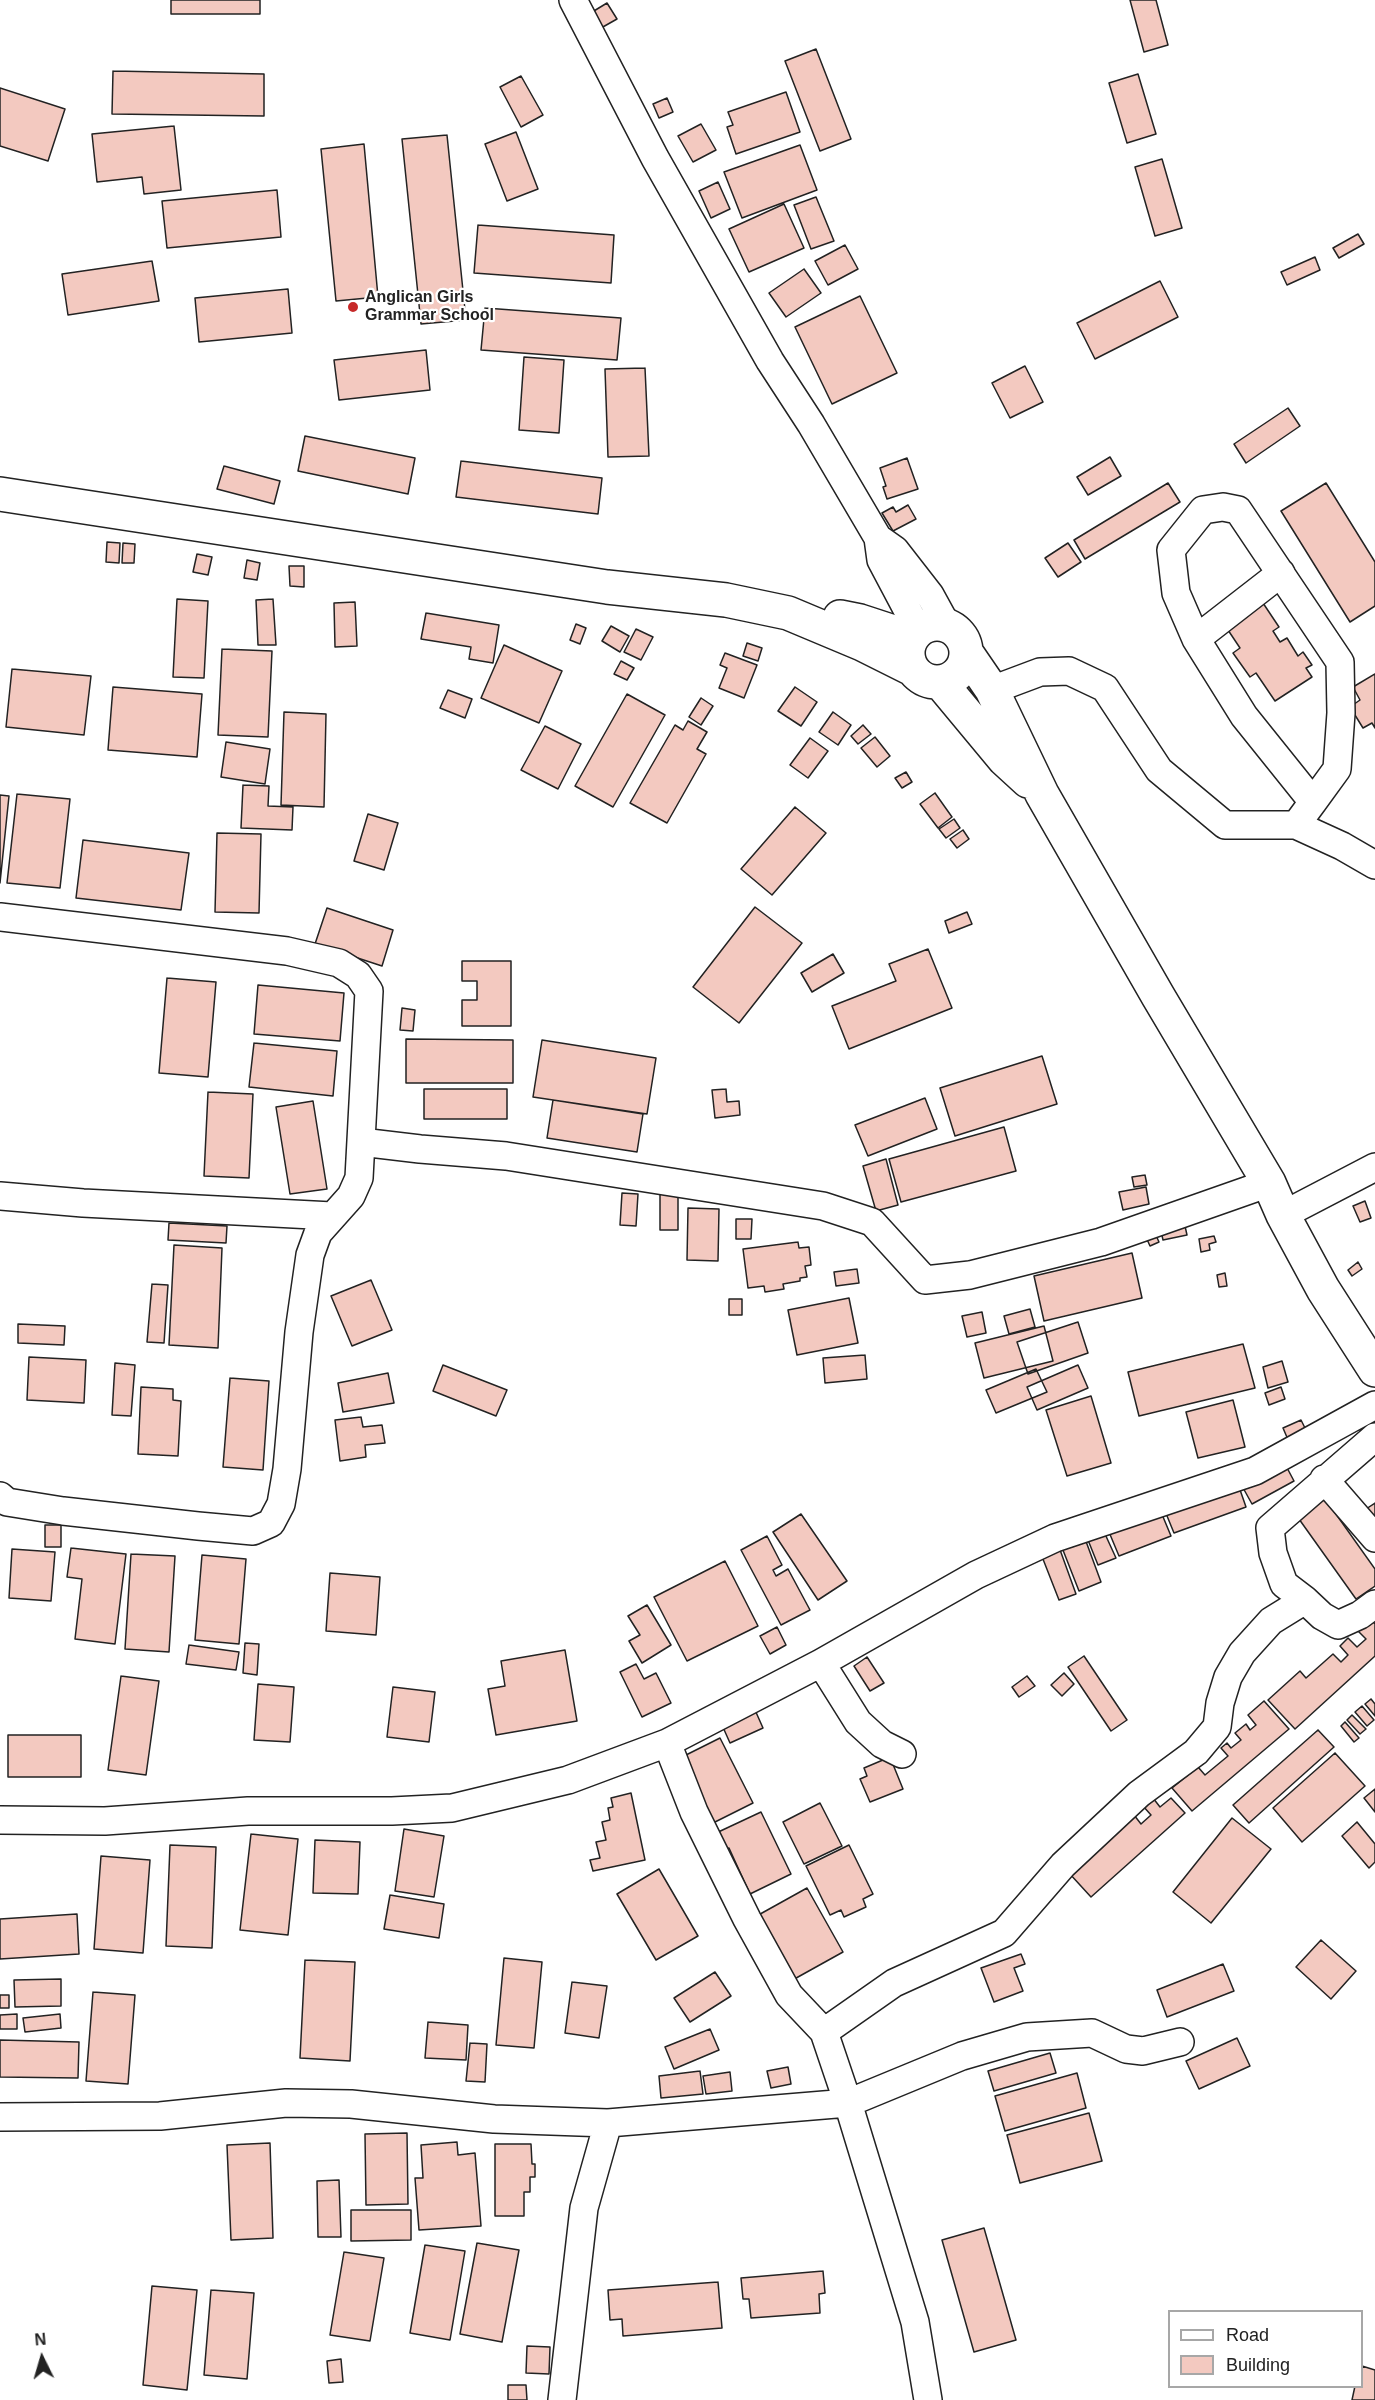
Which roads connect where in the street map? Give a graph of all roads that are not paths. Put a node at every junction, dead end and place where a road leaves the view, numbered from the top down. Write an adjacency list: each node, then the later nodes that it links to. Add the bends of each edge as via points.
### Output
1 (573, 0): 5 (street, via 655,158 770,361 878,538 895,550 930,595)
2 (0, 494): 5 (main road, via 607,587 726,600 788,613 823,614 860,621)
3 (1281, 573): 4 (street); 4 (street, via 1238,510 1203,510 1171,550 1176,593); 8 (street, via 1340,662 1337,769)
4 (1196, 639): 8 (street, via 1244,716)
5 (933, 650): 6 (main road); 7 (main road, via 1004,759)
6 (992, 690): 7 (main road); 9 (street, via 1040,672 1069,671 1105,688 1159,770 1225,825)
7 (1042, 794): 14 (main road)
8 (1313, 802): 9 (street)
9 (1296, 825): 10 (street)
10 (1375, 866)
11 (0, 917): 12 (street, via 287,951 339,963 358,975 369,991)
12 (361, 1142): 14 (street, via 506,1156 823,1206 872,1222 925,1280 970,1275 1101,1242); 17 (street, via 359,1178 351,1196)
13 (1375, 1167): 16 (street)
14 (1269, 1183): 16 (main road)
15 (0, 1196): 17 (street)
16 (1283, 1215): 18 (main road, via 1323,1289)
17 (332, 1216): 22 (street, via 318,1233 310,1255 287,1469 281,1504 271,1523 253,1531 198,1526 63,1511 7,1502)
18 (1375, 1370)
19 (1375, 1404): 26 (street, via 1255,1471 1055,1538 976,1575)
20 (1375, 1437): 21 (street)
21 (1324, 1479): 23 (street); 24 (street, via 1270,1528 1273,1553 1284,1584)
22 (0, 1496)
23 (1375, 1538)
24 (1305, 1600): 25 (street, via 1338,1625); 30 (street, via 1271,1621 1242,1653 1228,1677 1217,1727 1196,1752 1139,1794 1063,1864 1004,1932 894,1983)
25 (1375, 1604)
26 (821, 1663): 27 (street); 28 (street, via 858,1722 882,1744)
27 (667, 1743): 29 (street, via 568,1780 452,1808 248,1811 105,1821); 30 (street, via 694,1812 752,1929 789,1995)
28 (903, 1755)
29 (0, 1821)
30 (824, 2031): 32 (street)
31 (1180, 2042): 32 (street, via 1143,2051 1126,2049 1092,2033 1027,2037 962,2056)
32 (848, 2103): 34 (street); 36 (street, via 915,2322)
33 (0, 2117): 34 (street, via 160,2116 286,2103 351,2104 494,2119)
34 (608, 2123): 35 (street, via 584,2208)
35 (561, 2400)
36 (928, 2400)

